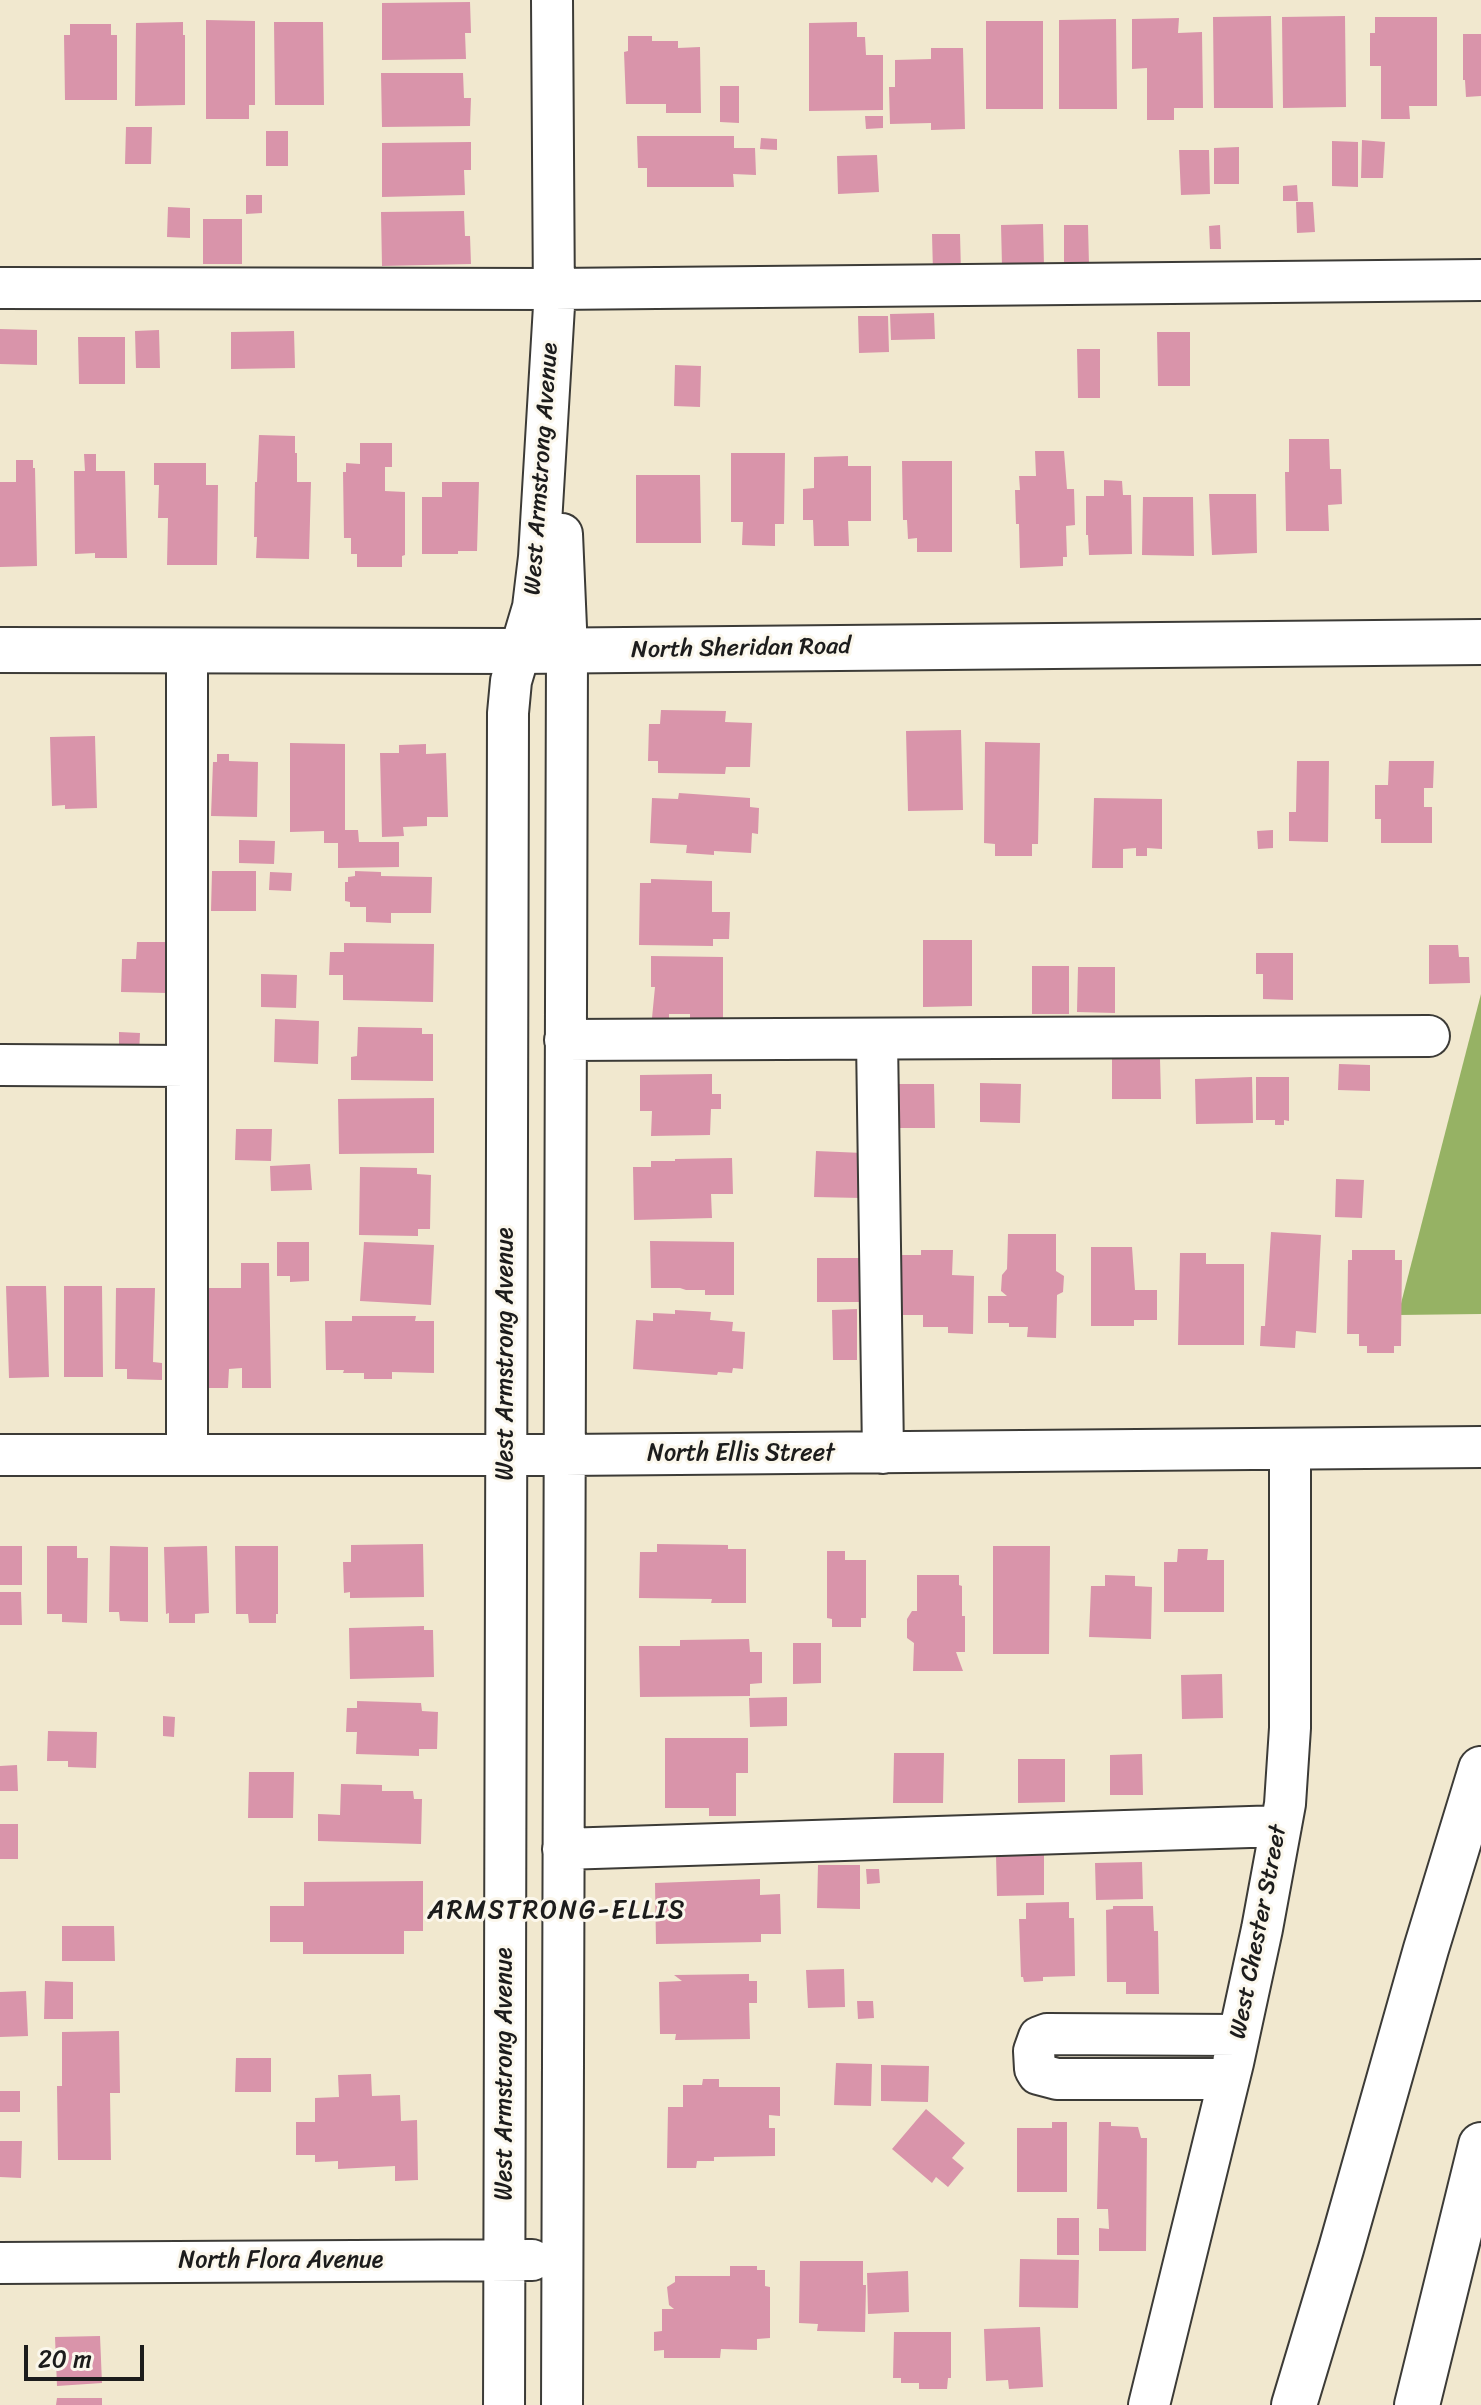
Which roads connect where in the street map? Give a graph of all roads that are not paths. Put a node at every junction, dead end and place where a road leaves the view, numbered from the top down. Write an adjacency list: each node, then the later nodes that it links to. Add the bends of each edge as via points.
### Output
1 (552, 0): 4 (street, West Armstrong Avenue)
2 (1481, 280): 4 (street)
3 (0, 288): 4 (street)
4 (554, 298): 8 (street, West Armstrong Avenue, via 538,572); 9 (street, West Armstrong Avenue)
5 (1481, 642): 9 (main road, North Sheridan Road)
6 (0, 650): 7 (main road, North Sheridan Road)
7 (187, 650): 8 (main road, North Sheridan Road); 14 (street)
8 (519, 651): 9 (main road, North Sheridan Road); 20 (street, West Armstrong Avenue, via 508,713)
9 (567, 651): 12 (street, West Armstrong Avenue)
10 (1429, 1036): 11 (street)
11 (877, 1039): 12 (street); 17 (street)
12 (565, 1040): 21 (street, West Armstrong Avenue)
13 (0, 1065): 14 (street)
14 (187, 1066): 19 (street)
15 (1481, 1447): 16 (street, North Ellis Street)
16 (1290, 1450): 17 (street, North Ellis Street); 23 (street, West Chester Street, via 1290,1728)
17 (883, 1453): 21 (street, North Ellis Street)
18 (0, 1455): 19 (street, North Ellis Street)
19 (187, 1455): 20 (street, North Ellis Street)
20 (505, 1455): 21 (street, North Ellis Street); 28 (street, West Armstrong Avenue)
21 (564, 1455): 24 (street, West Armstrong Avenue)
22 (1481, 1769): 34 (main road)
23 (1281, 1826): 24 (street); 25 (street, West Chester Street)
24 (563, 1849): 29 (street, West Armstrong Avenue)
25 (1239, 2035): 26 (street, West Chester Street); 26 (street, via 1047,2034 1039,2037 1034,2051 1038,2074 1057,2079)
26 (1228, 2079): 33 (street, West Chester Street)
27 (1481, 2145): 35 (main road)
28 (505, 2260): 29 (street, North Flora Avenue); 30 (street, North Flora Avenue); 31 (street, West Armstrong Avenue)
29 (563, 2261): 32 (street, West Armstrong Avenue)
30 (0, 2263)
31 (504, 2405)
32 (562, 2405)
33 (1149, 2405)
34 (1294, 2405)
35 (1417, 2405)

